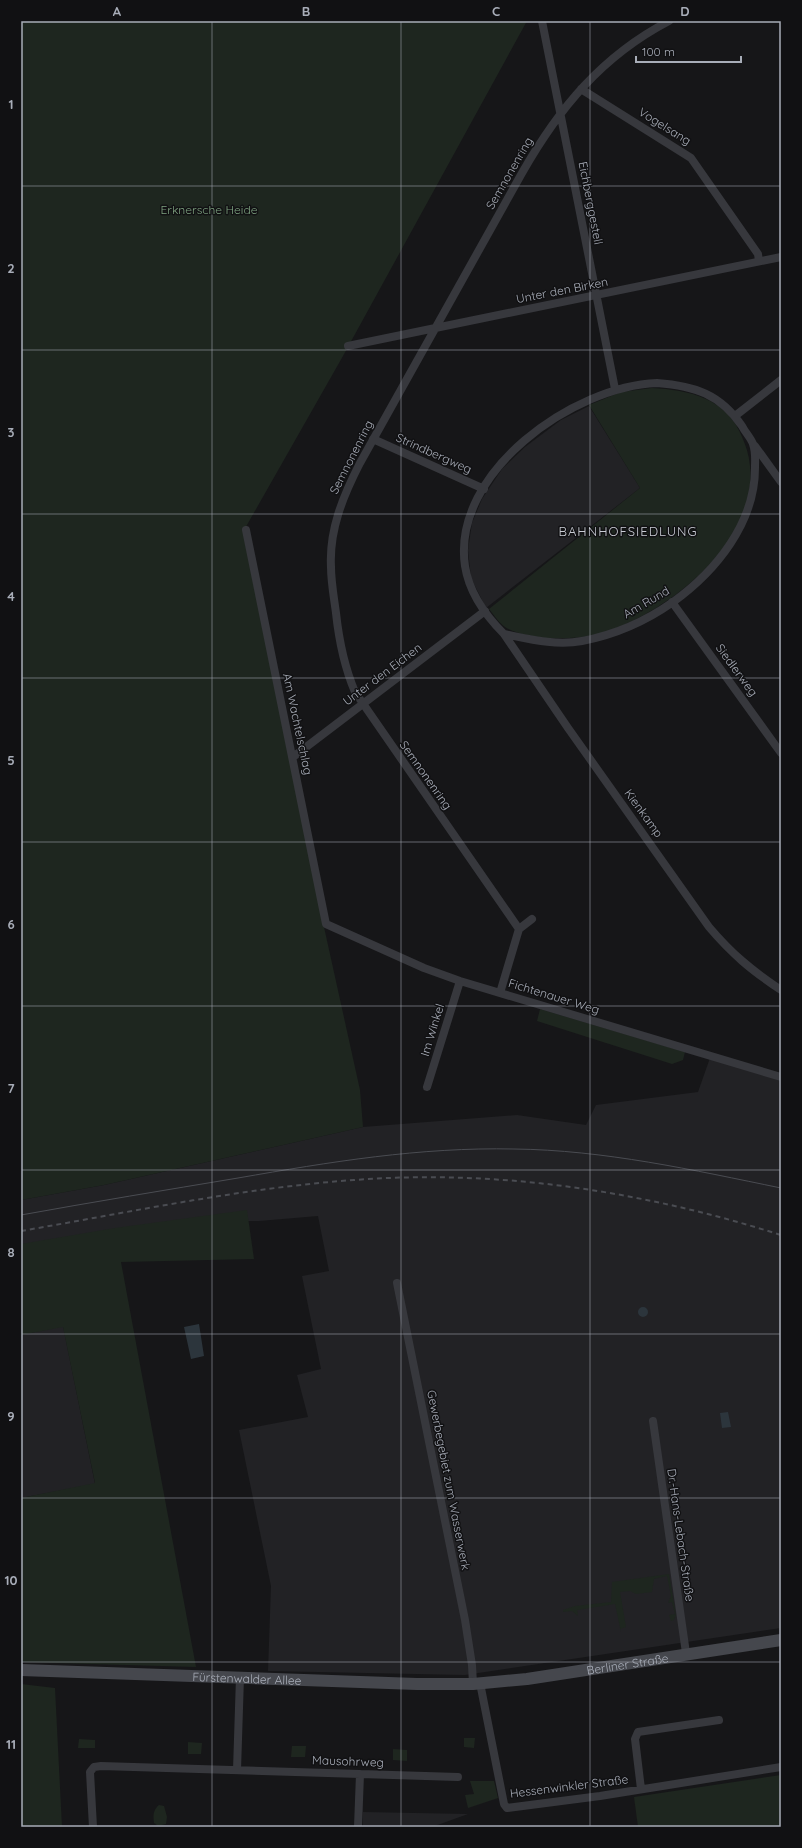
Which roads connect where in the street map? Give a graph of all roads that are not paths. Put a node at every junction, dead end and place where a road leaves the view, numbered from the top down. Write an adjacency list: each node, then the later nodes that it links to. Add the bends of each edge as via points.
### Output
1 (542, 21): 4 (street, Eichberggestell)
2 (669, 21): 3 (street, Semnonenring, via 620,51)
3 (581, 89): 4 (street, Semnonenring); 6 (street, Vogelsang, via 692,158 758,254)
4 (561, 114): 7 (street, Eichberggestell); 8 (street, Semnonenring, via 524,169)
5 (781, 257): 6 (street, Unter den Birken)
6 (760, 261): 7 (street, Unter den Birken)
7 (597, 295): 8 (street, Unter den Birken); 11 (street, Eichberggestell)
8 (435, 327): 9 (street, Unter den Birken); 13 (street, Semnonenring)
9 (348, 346)
10 (781, 380): 12 (street)
11 (615, 389): 12 (street, Am Rund, via 639,384 676,384 709,395 726,406); 16 (street, Am Rund, via 565,411 532,434 507,458)
12 (735, 416): 14 (street, Am Rund)
13 (374, 439): 16 (street, Strindbergweg); 21 (street, Semnonenring, via 348,485 331,548 342,656 347,674)
14 (752, 443): 15 (street); 18 (street, Am Rund, via 755,452 752,496 741,526 714,564)
15 (781, 482)
16 (484, 489): 19 (street, Am Rund, via 470,520 464,550 468,579)
17 (246, 530): 23 (street, Am Wachtelschlag)
18 (672, 602): 20 (street, Am Rund, via 648,617 615,632 580,641 553,642); 22 (street, Siedlerweg)
19 (484, 610): 20 (street, Am Rund); 21 (street, Unter den Eichen)
20 (504, 634): 28 (street, Kienkamp, via 709,926 730,952)
21 (362, 705): 23 (street, Unter den Eichen); 26 (street, Semnonenring)
22 (781, 753)
23 (293, 757): 25 (street, Am Wachtelschlag)
24 (532, 919): 26 (street)
25 (326, 924): 27 (street, Fichtenauer Weg, via 424,968)
26 (519, 929): 29 (street)
27 (460, 981): 29 (street, Fichtenauer Weg); 31 (street, Im Winkel)
28 (781, 990)
29 (500, 993): 30 (street, Fichtenauer Weg)
30 (781, 1077)
31 (427, 1087)
32 (396, 1283): 38 (street, Gewerbegebiet zum Wasserwerk)
33 (653, 1421): 35 (street, Dr.-Hans-Lebach-Straße)
34 (781, 1640): 35 (main road, Berliner Straße)
35 (686, 1653): 38 (main road, Berliner Straße, via 534,1678)
36 (21, 1670): 37 (main road, Fürstenwalder Allee)
37 (240, 1678): 38 (main road, Fürstenwalder Allee, via 417,1684); 41 (street)
38 (477, 1683): 44 (street, Hessenwinkler Straße, via 507,1808)
39 (719, 1720): 44 (street, Hessenwinkler Straße, via 638,1732 635,1739)
40 (781, 1767): 44 (street, Hessenwinkler Straße)
41 (237, 1770): 42 (street, Mausohrweg); 45 (street, Mausohrweg, via 94,1767 90,1772)
42 (360, 1774): 43 (street, Mausohrweg); 46 (street)
43 (458, 1777)
44 (641, 1789)
45 (93, 1827)
46 (358, 1827)

